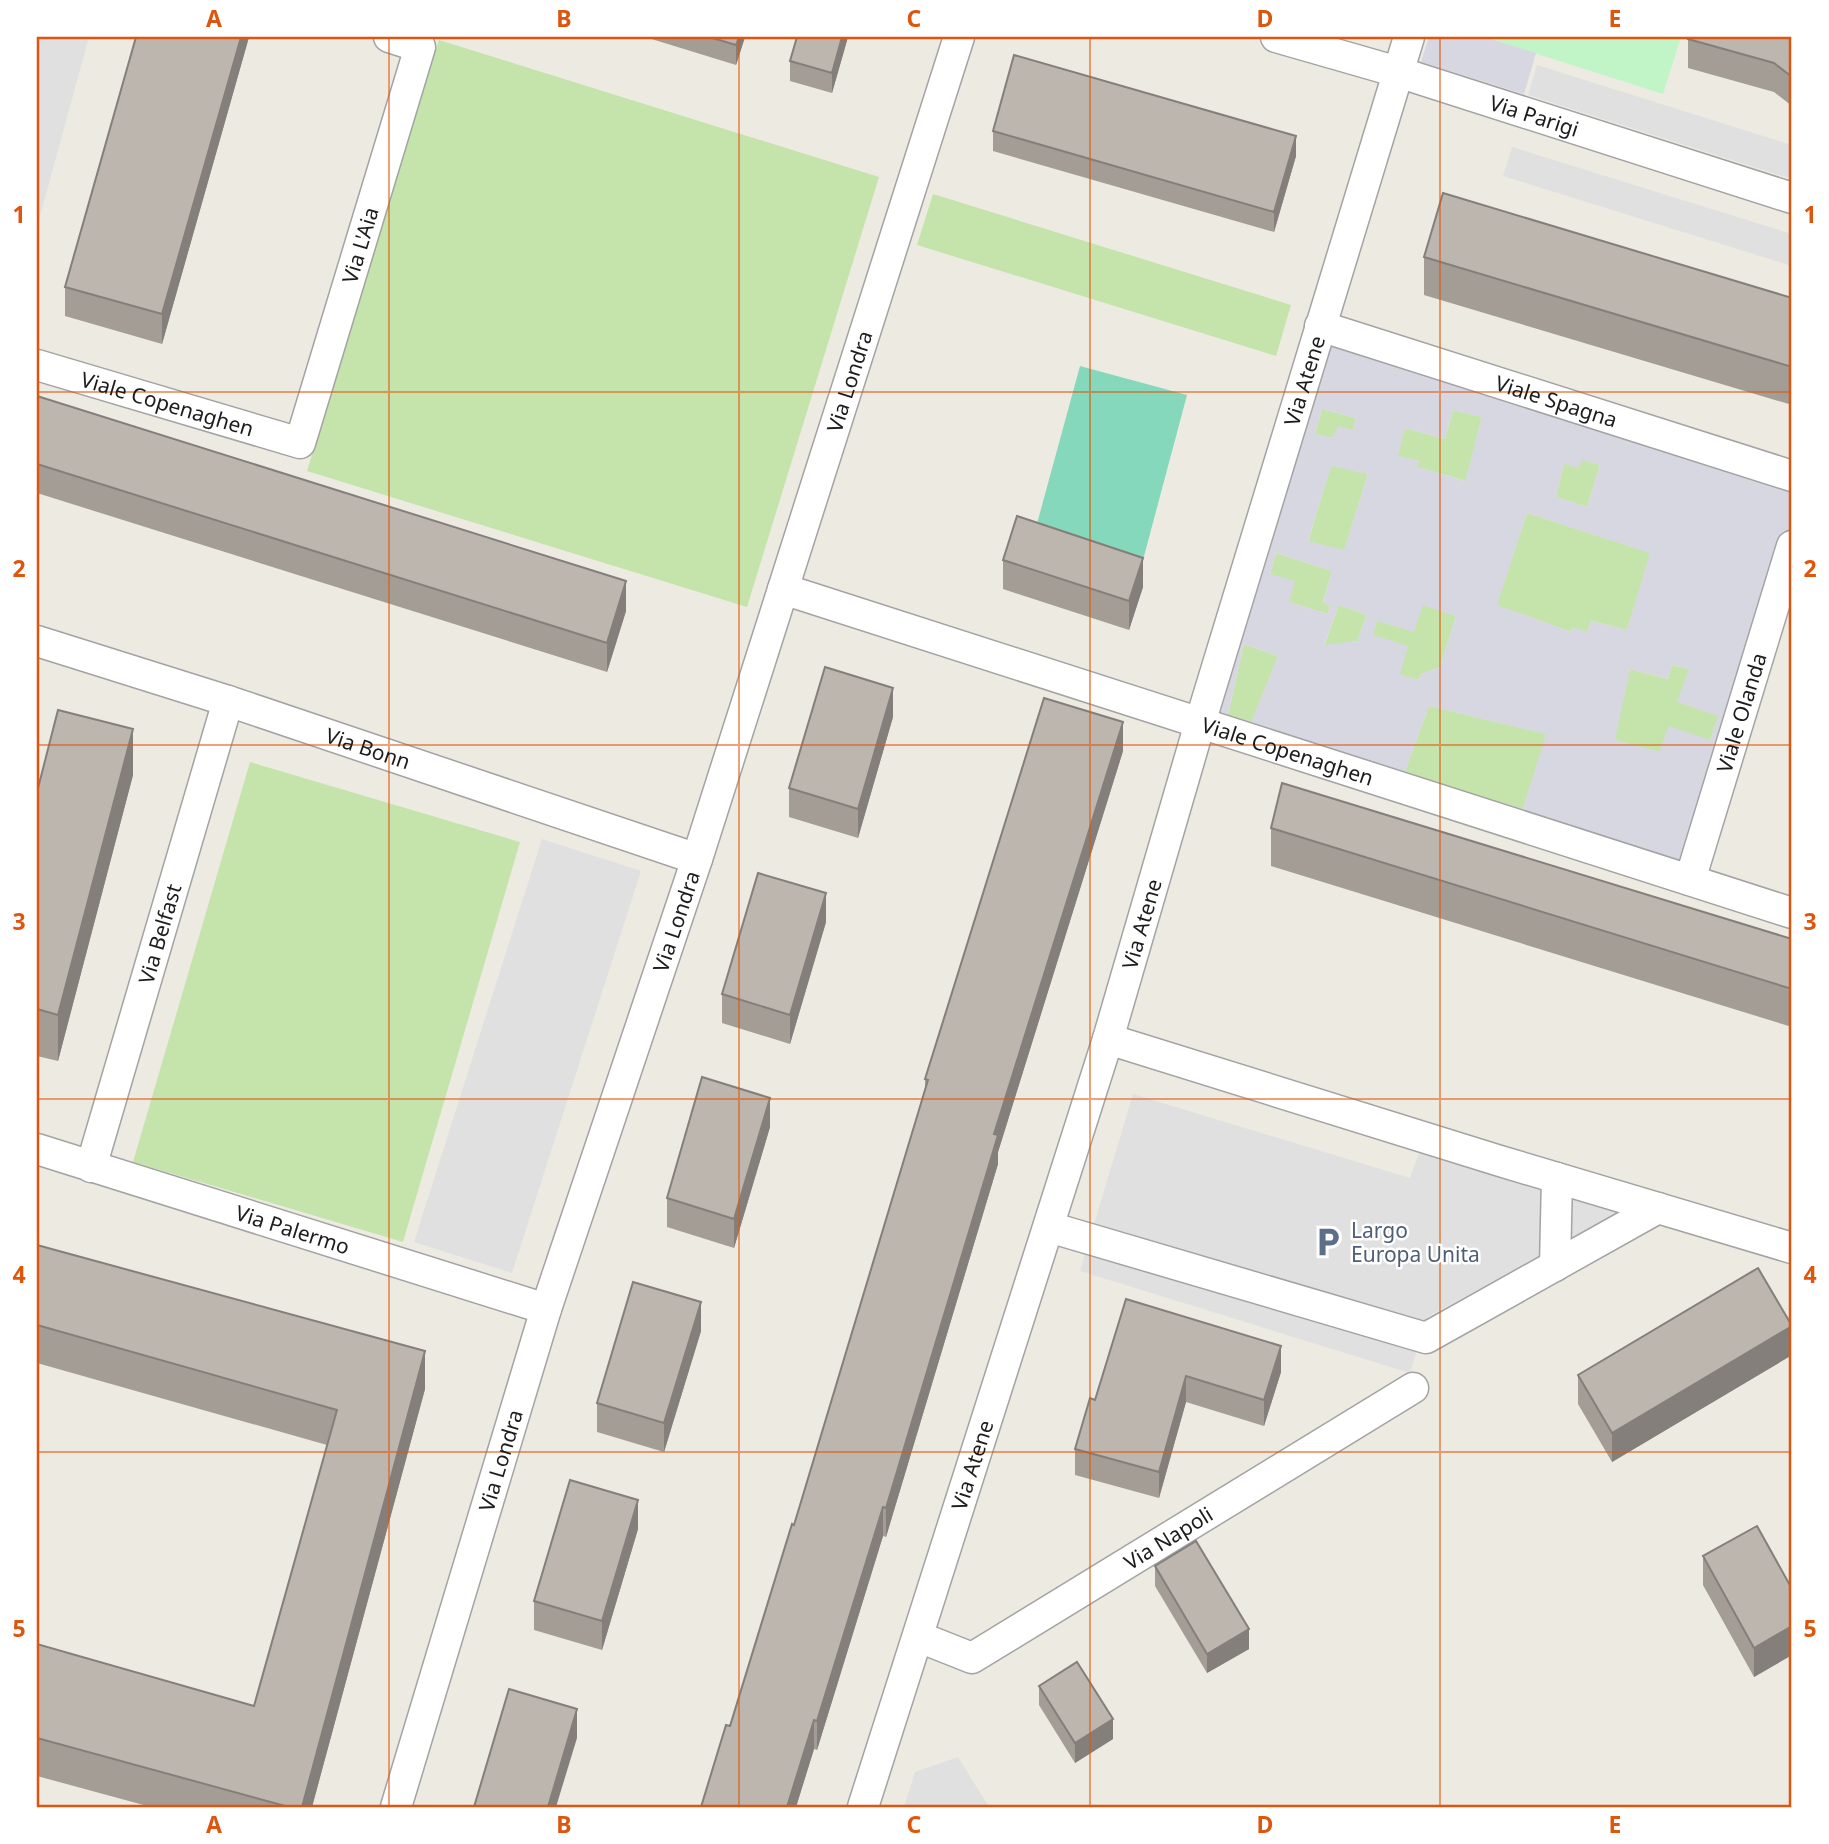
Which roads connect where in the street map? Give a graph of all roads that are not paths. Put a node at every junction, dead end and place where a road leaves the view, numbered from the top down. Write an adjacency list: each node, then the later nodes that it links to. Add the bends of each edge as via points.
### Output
1 (389, 37): 9 (street, Via L'Aia, via 420,47)
2 (958, 37): 12 (street, Via Londra)
3 (1276, 37): 5 (street, Via Parigi)
4 (1409, 37): 5 (street, Via Atene)
5 (1398, 72): 6 (street, Via Parigi); 7 (street, Via Atene)
6 (1792, 198)
7 (1320, 326): 10 (street, Viale Spagna); 15 (street, Via Atene)
8 (37, 365): 9 (street, Viale Copenaghen)
9 (300, 443)
10 (1792, 476)
11 (1792, 546): 17 (street, Viale Olanda)
12 (783, 589): 15 (street, Viale Copenaghen); 16 (street, Via Londra)
13 (37, 641): 14 (street, Via Bonn)
14 (228, 701): 16 (street, Via Bonn); 21 (street, Via Belfast)
15 (1200, 723): 17 (street, Viale Copenaghen); 19 (street, Via Atene)
16 (697, 859): 27 (street, Via Londra)
17 (1690, 880): 18 (street, Viale Copenaghen)
18 (1792, 913)
19 (1108, 1039): 22 (street); 24 (street, Via Atene)
20 (37, 1149): 21 (street, Via Palermo)
21 (91, 1167): 27 (street, Via Palermo)
22 (1557, 1178): 23 (street); 26 (street)
23 (1658, 1208): 25 (street); 26 (street)
24 (1049, 1227): 26 (street, via 1426,1338); 29 (street, Via Atene)
25 (1792, 1248)
26 (1555, 1266)
27 (546, 1309): 30 (street, Via Londra)
28 (1413, 1388): 29 (street, Via Napoli, via 972,1658)
29 (919, 1637): 31 (street, Via Atene)
30 (396, 1807)
31 (863, 1807)

